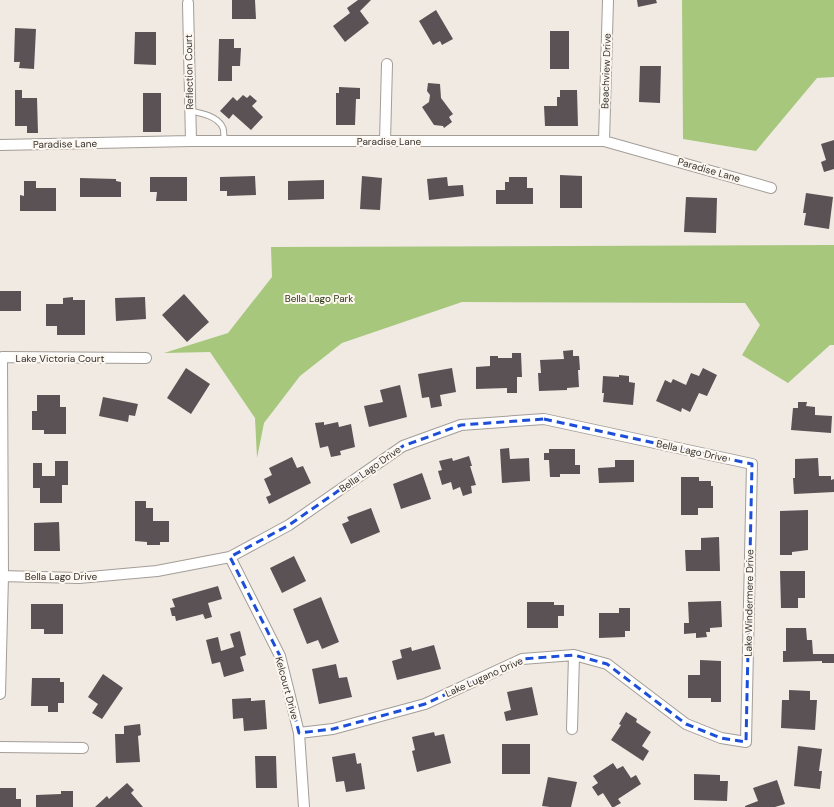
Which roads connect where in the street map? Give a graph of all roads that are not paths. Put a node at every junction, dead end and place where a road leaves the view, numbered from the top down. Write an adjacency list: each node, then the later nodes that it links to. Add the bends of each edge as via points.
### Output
1 (608, 0): 8 (street, Beachview Drive)
2 (188, 2): 4 (street, Reflection Court)
3 (387, 64): 7 (street)
4 (190, 111): 5 (street, Reflection Court); 6 (lane, via 206,114 218,122 223,128)
5 (191, 141): 6 (street, Paradise Lane); 9 (street, Paradise Lane)
6 (224, 141): 7 (street, Paradise Lane)
7 (385, 141): 8 (street, Paradise Lane)
8 (604, 141): 10 (street, Paradise Lane)
9 (0, 145)
10 (771, 188)
11 (146, 358): 14 (street, Lake Victoria Court, via 2,357)
12 (752, 464): 13 (street, Bella Lago Drive, via 544,419 461,426 403,446 290,525); 19 (street, Lake Windermere Drive)
13 (230, 557): 14 (street, Bella Lago Drive, via 157,571 79,578); 18 (street, Kelcourt Drive, via 280,656)
14 (1, 576): 16 (street)
15 (574, 655): 17 (street); 18 (street, Lake Lugano Drive, via 522,659 425,704 332,729); 19 (street, Lake Lugano Drive, via 607,664 686,724 721,738)
16 (0, 694)
17 (572, 729)
18 (300, 733): 22 (street, Kelcourt Drive)
19 (746, 742)
20 (0, 747): 21 (street)
21 (83, 748)
22 (304, 807)

